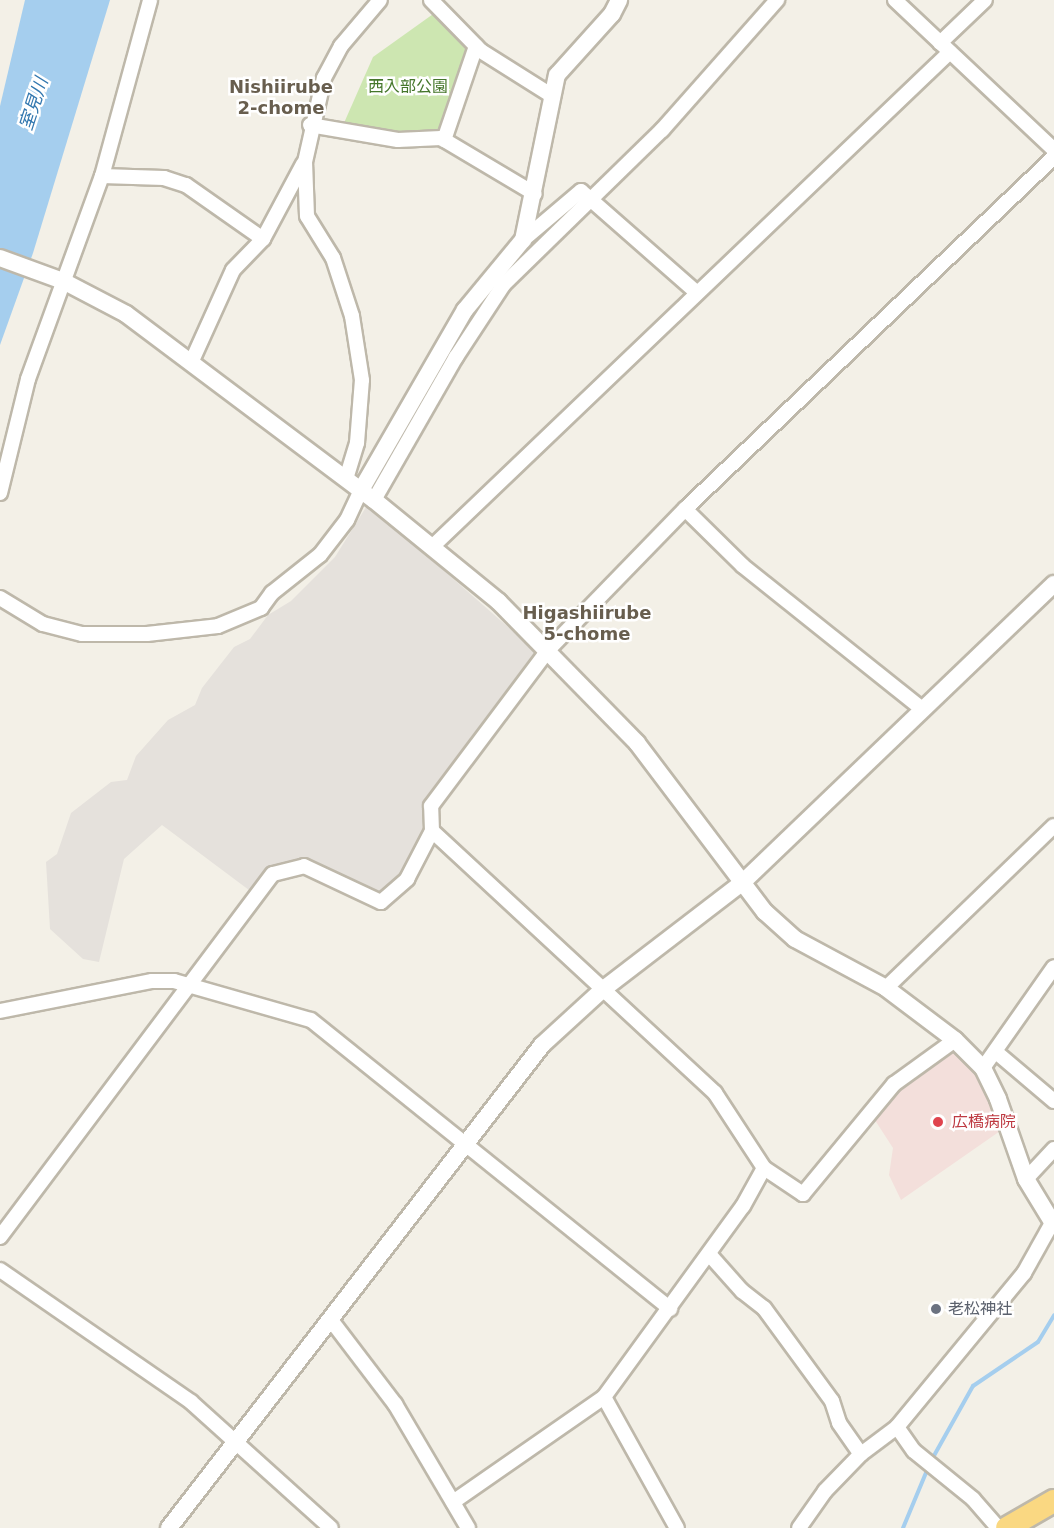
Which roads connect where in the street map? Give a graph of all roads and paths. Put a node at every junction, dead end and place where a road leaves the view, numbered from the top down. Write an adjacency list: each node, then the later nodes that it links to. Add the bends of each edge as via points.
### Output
1 (150, 0): 15 (street)
2 (380, 0): 11 (street, via 341,46 324,78)
3 (431, 0): 8 (street)
4 (620, 0): 10 (street, via 612,14 568,59)
5 (777, 0): 17 (street, via 662,130)
6 (895, 0): 9 (street)
7 (985, 0): 9 (street)
8 (476, 46): 10 (street); 12 (street)
9 (945, 48): 13 (street); 22 (street)
10 (551, 94): 16 (street)
11 (310, 125): 12 (street, via 398,140); 14 (street)
12 (444, 140): 16 (street)
13 (1053, 148): 27 (street)
14 (305, 162): 18 (street); 24 (street, via 307,216 333,258 352,316 362,380 357,443)
15 (102, 176): 18 (street, via 164,178 186,185); 21 (street)
16 (535, 194): 19 (street)
17 (590, 198): 19 (street, via 581,191); 22 (street); 26 (street, via 486,308)
18 (263, 239): 23 (street, via 233,270)
19 (523, 240): 26 (street, via 465,310)
20 (0, 258): 21 (street)
21 (58, 279): 23 (street, via 126,314); 25 (street)
22 (695, 291): 28 (street)
23 (191, 363): 24 (street)
24 (346, 478): 26 (street)
25 (0, 492)
26 (367, 495): 28 (street); 30 (street, via 320,555 272,593 261,608 218,626 147,634 82,634 43,624)
27 (685, 509): 31 (street); 32 (street, via 743,566)
28 (432, 546): 31 (street, via 499,602)
29 (1054, 584): 32 (street)
30 (0, 598)
31 (548, 650): 34 (street, via 431,806); 35 (street, via 638,743)
32 (922, 709): 35 (street)
33 (1054, 826): 38 (street)
34 (432, 831): 37 (street, via 407,879 381,902 304,866 273,874); 39 (street)
35 (742, 883): 38 (street, via 765,912 795,939); 39 (street)
36 (1054, 967): 42 (street)
37 (192, 983): 40 (street, via 152,981); 45 (street, via 311,1020); 50 (street)
38 (886, 988): 41 (street)
39 (601, 991): 45 (street, via 542,1045); 47 (street, via 715,1093)
40 (0, 1011)
41 (956, 1040): 43 (street); 47 (street, via 894,1084 803,1194)
42 (996, 1052): 43 (street); 44 (street)
43 (982, 1068): 48 (street, via 998,1098)
44 (1054, 1101)
45 (465, 1142): 53 (street); 54 (street)
46 (1054, 1149): 48 (street)
47 (764, 1168): 51 (street)
48 (1026, 1179): 49 (street)
49 (1053, 1224): 56 (street, via 1024,1273)
50 (0, 1237)
51 (709, 1254): 53 (street); 58 (street, via 742,1291 764,1308 832,1401 839,1423)
52 (0, 1270): 57 (street, via 191,1402)
53 (670, 1309): 55 (street)
54 (331, 1320): 57 (street); 60 (street, via 395,1404)
55 (604, 1397): 60 (street); 64 (street)
56 (897, 1427): 58 (street); 66 (street, via 930,1465 973,1499)
57 (238, 1444): 61 (street); 62 (street)
58 (861, 1454): 65 (street, via 825,1491)
59 (1054, 1501): 67 (highway)
60 (453, 1502): 63 (street)
61 (169, 1528)
62 (331, 1528)
63 (468, 1528)
64 (677, 1528)
65 (799, 1528)
66 (998, 1528)
67 (1006, 1528)

